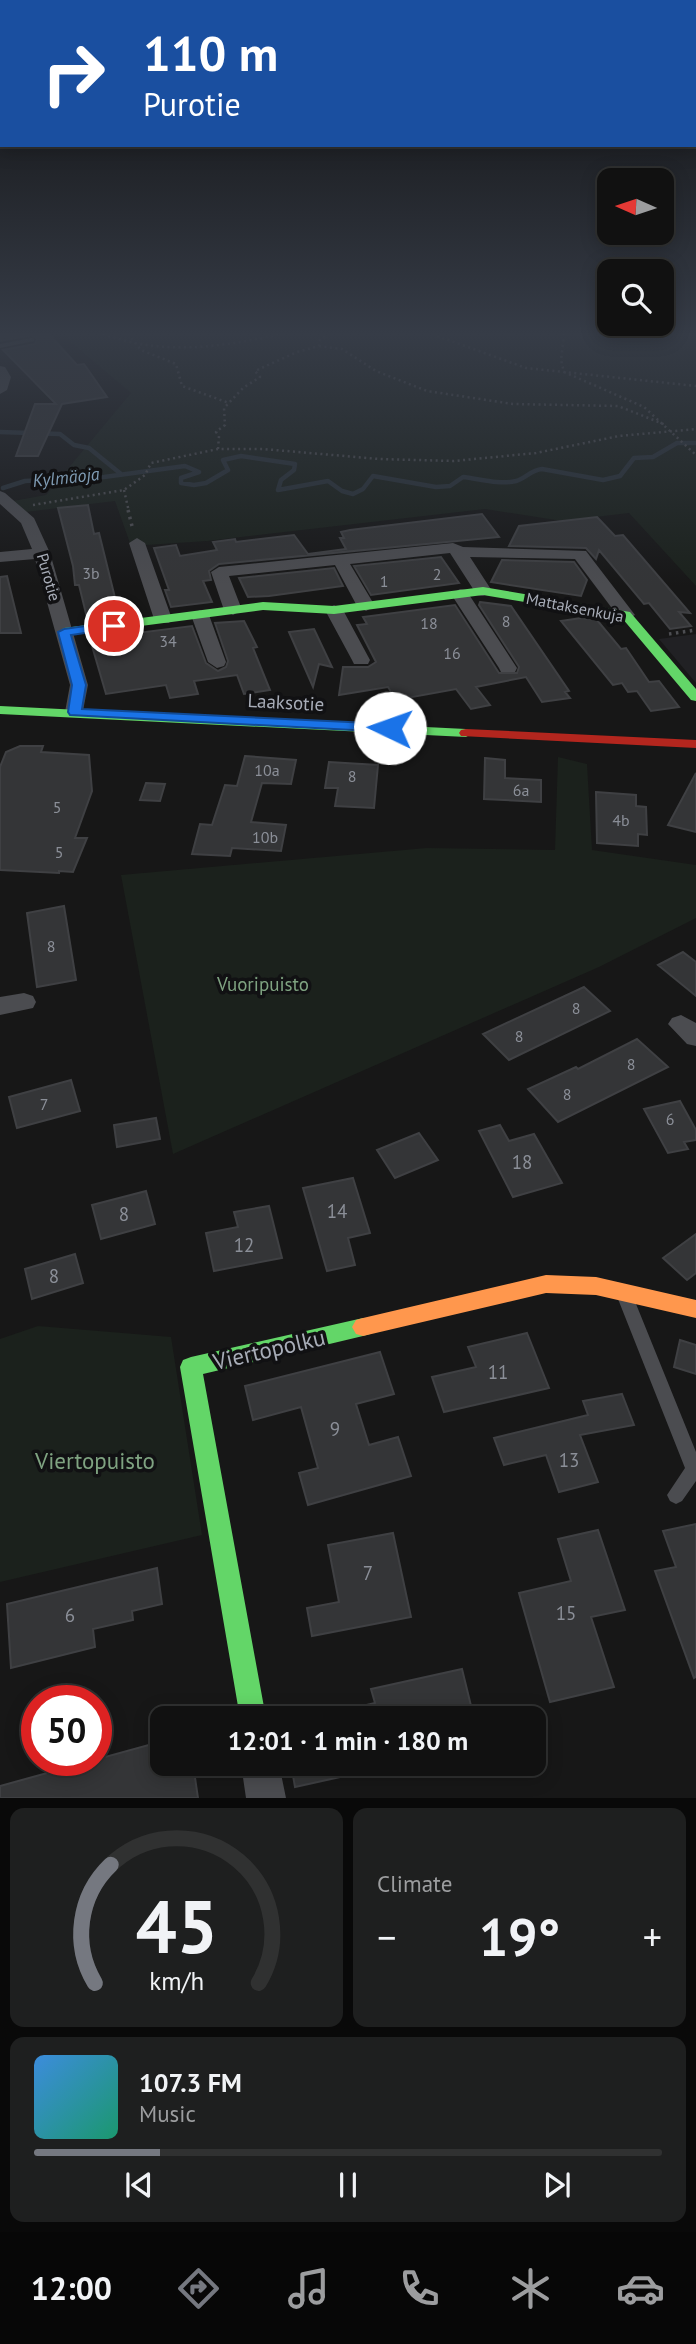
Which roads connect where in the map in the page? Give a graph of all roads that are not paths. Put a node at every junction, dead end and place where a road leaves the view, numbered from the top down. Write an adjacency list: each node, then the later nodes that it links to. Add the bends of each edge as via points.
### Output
1 (0, 496): 4 (street, Purotie, via 28,521)
2 (137, 542): 14 (street)
3 (459, 552): 6 (street, via 453,548); 7 (street); 13 (street, via 580,554)
4 (42, 553): 5 (street); 15 (street, Purotie)
5 (0, 557)
6 (340, 559): 9 (street); 10 (street, via 219,572)
7 (484, 591): 8 (street, Mattaksenkuja); 13 (street, Mattaksenkuja)
8 (460, 594): 9 (street, Mattaksenkuja); 18 (street)
9 (366, 606): 11 (street, Mattaksenkuja)
10 (233, 610): 11 (street, Mattaksenkuja, via 263,606); 12 (street, Mattaksenkuja)
11 (334, 610): 16 (street)
12 (200, 615): 14 (street, Mattaksenkuja); 17 (street)
13 (626, 615): 19 (street, Mattaksenkuja)
14 (163, 619): 15 (street, Mattaksenkuja)
15 (64, 632): 21 (street, Purotie, via 79,685)
16 (361, 660)
17 (217, 662)
18 (508, 668)
19 (696, 697)
20 (0, 710): 21 (street, Laaksotie)
21 (75, 712): 22 (street, Laaksotie)
22 (696, 744)
23 (623, 1292): 24 (street, Viertopolku); 25 (lane, via 694,1469); 26 (street, Viertopolku, via 546,1284 191,1367)
24 (696, 1309)
25 (676, 1495)
26 (251, 1706)
27 (262, 1776): 28 (street)
28 (266, 1798)

